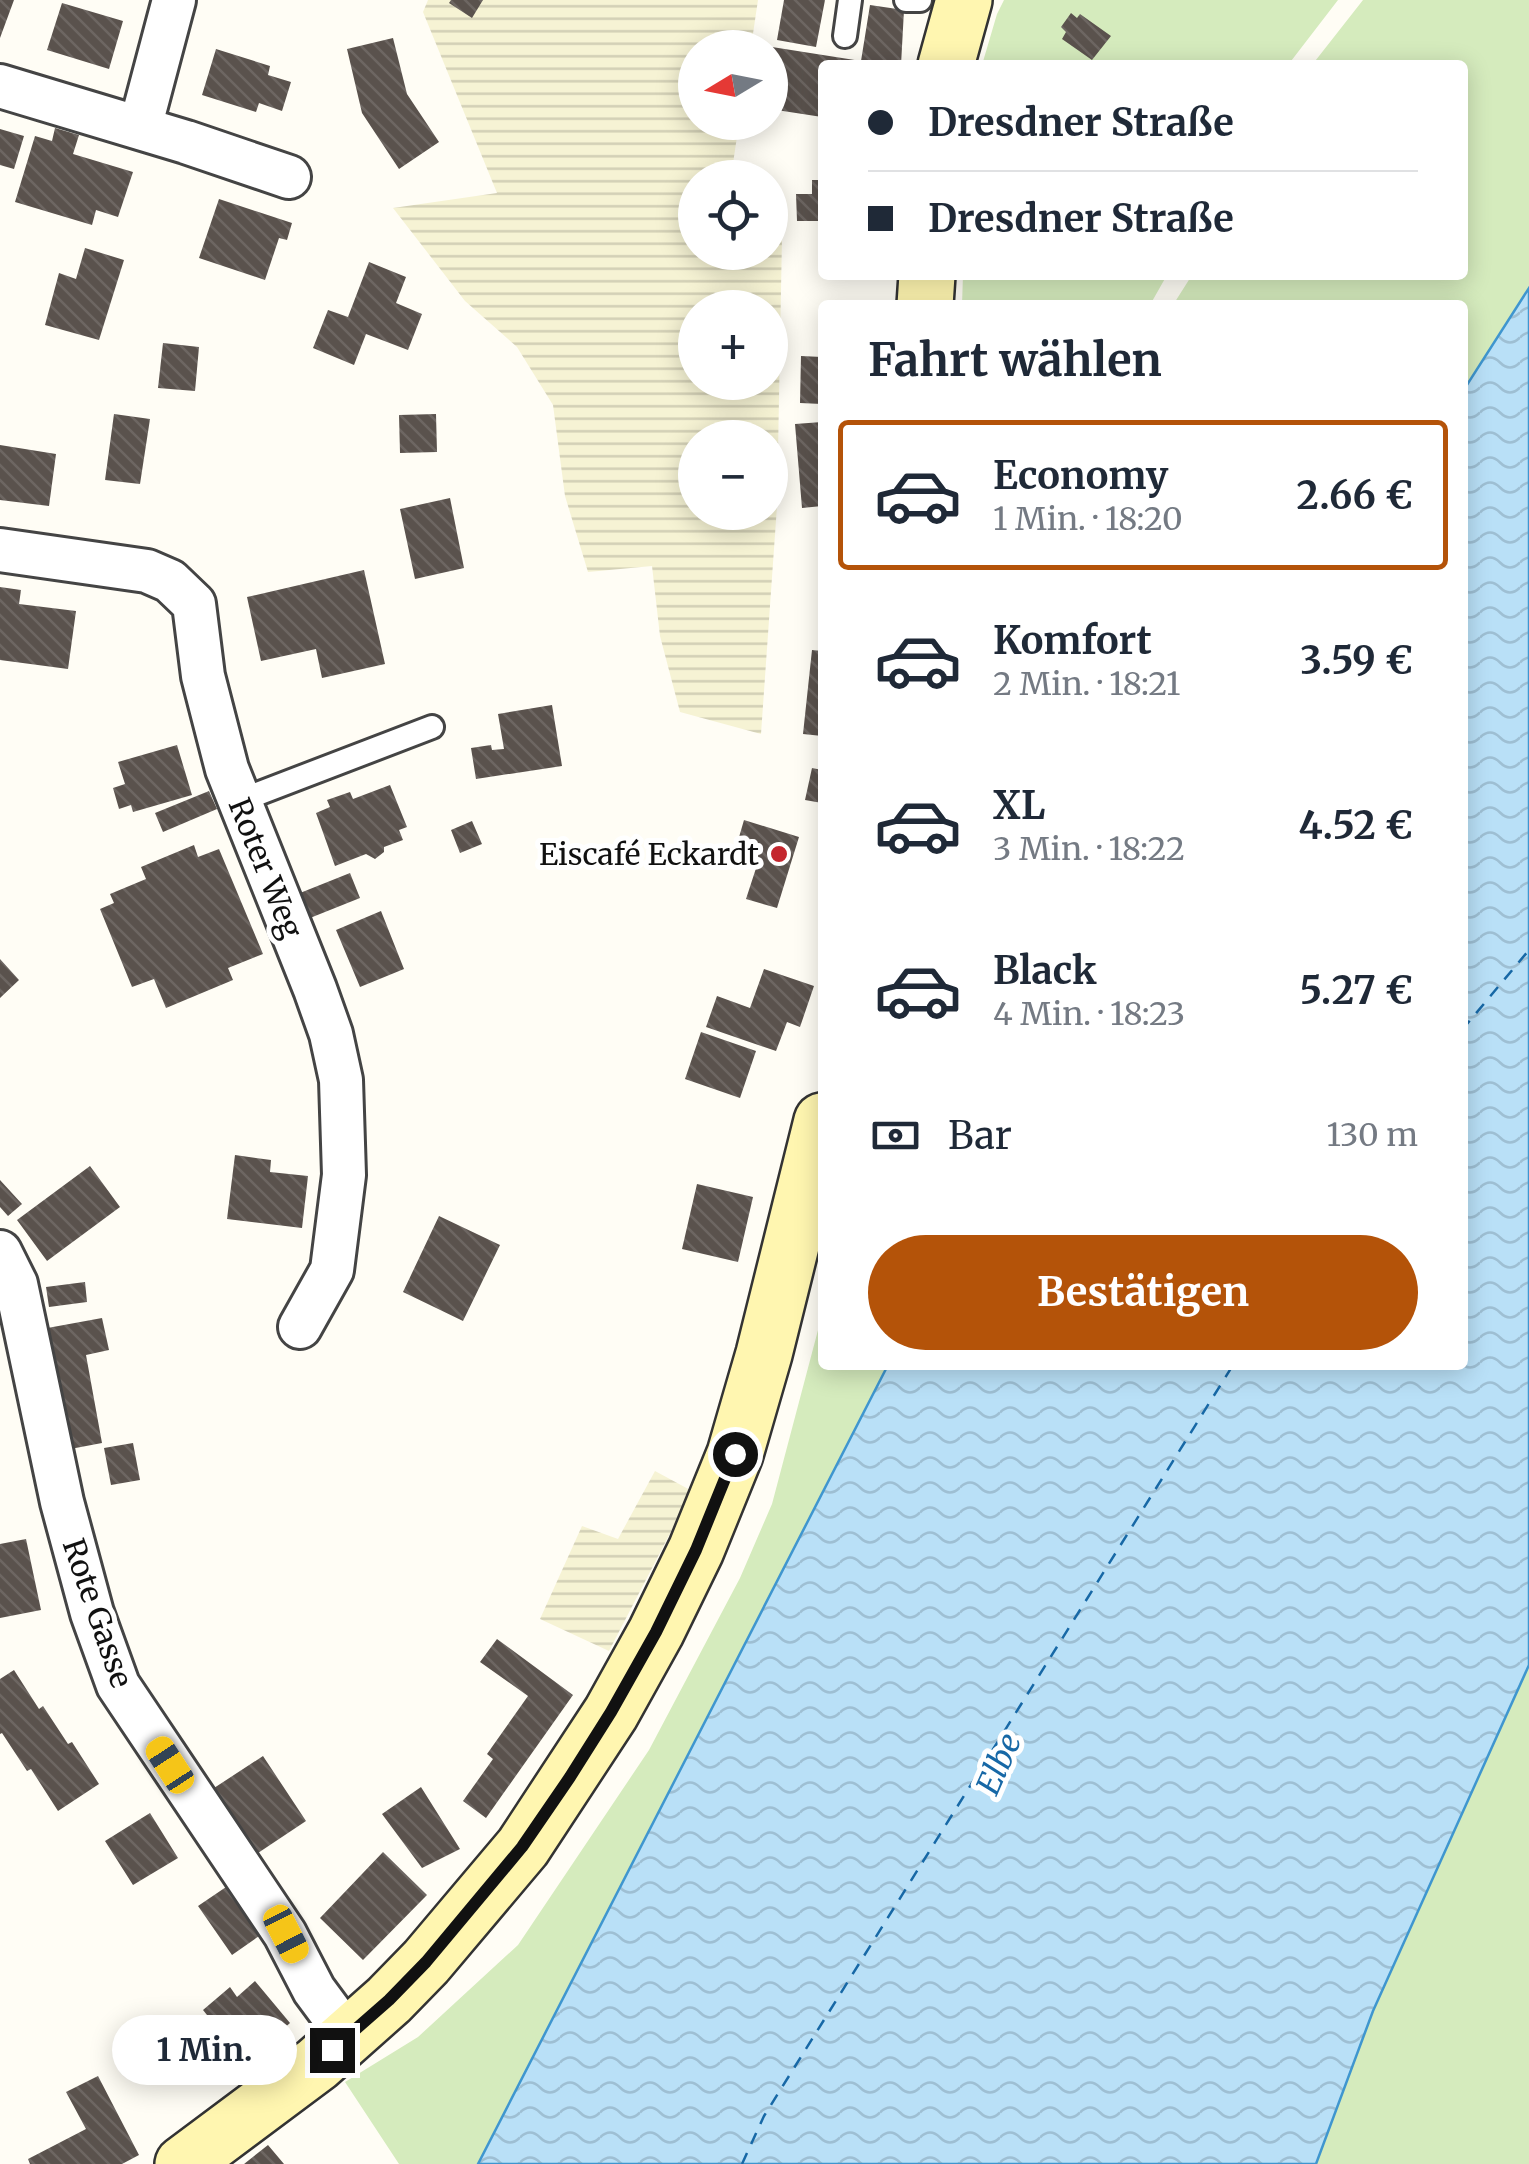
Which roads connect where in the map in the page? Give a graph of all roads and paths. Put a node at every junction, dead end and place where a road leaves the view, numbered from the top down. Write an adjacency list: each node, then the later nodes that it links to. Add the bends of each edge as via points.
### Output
1 (174, 0): 9 (street)
2 (850, 0): 6 (lane)
3 (906, 0): 4 (lane)
4 (920, 0)
5 (964, 0): 7 (main road)
6 (845, 36)
7 (947, 60)
8 (0, 86): 9 (street)
9 (140, 128): 10 (street)
10 (289, 177)
11 (0, 550): 13 (street, Roter Weg, via 147,571 170,581 194,604 210,709)
12 (432, 727): 13 (lane)
13 (239, 801): 16 (street, Roter Weg, via 315,989 342,1080 344,1175 332,1270)
14 (818, 1136): 17 (main road, via 735,1454 656,1632 522,1847 426,1962)
15 (0, 1252): 17 (street, Rote Gasse, via 16,1284 62,1502 118,1685)
16 (300, 1327)
17 (348, 2036): 18 (main road)
18 (183, 2164)

